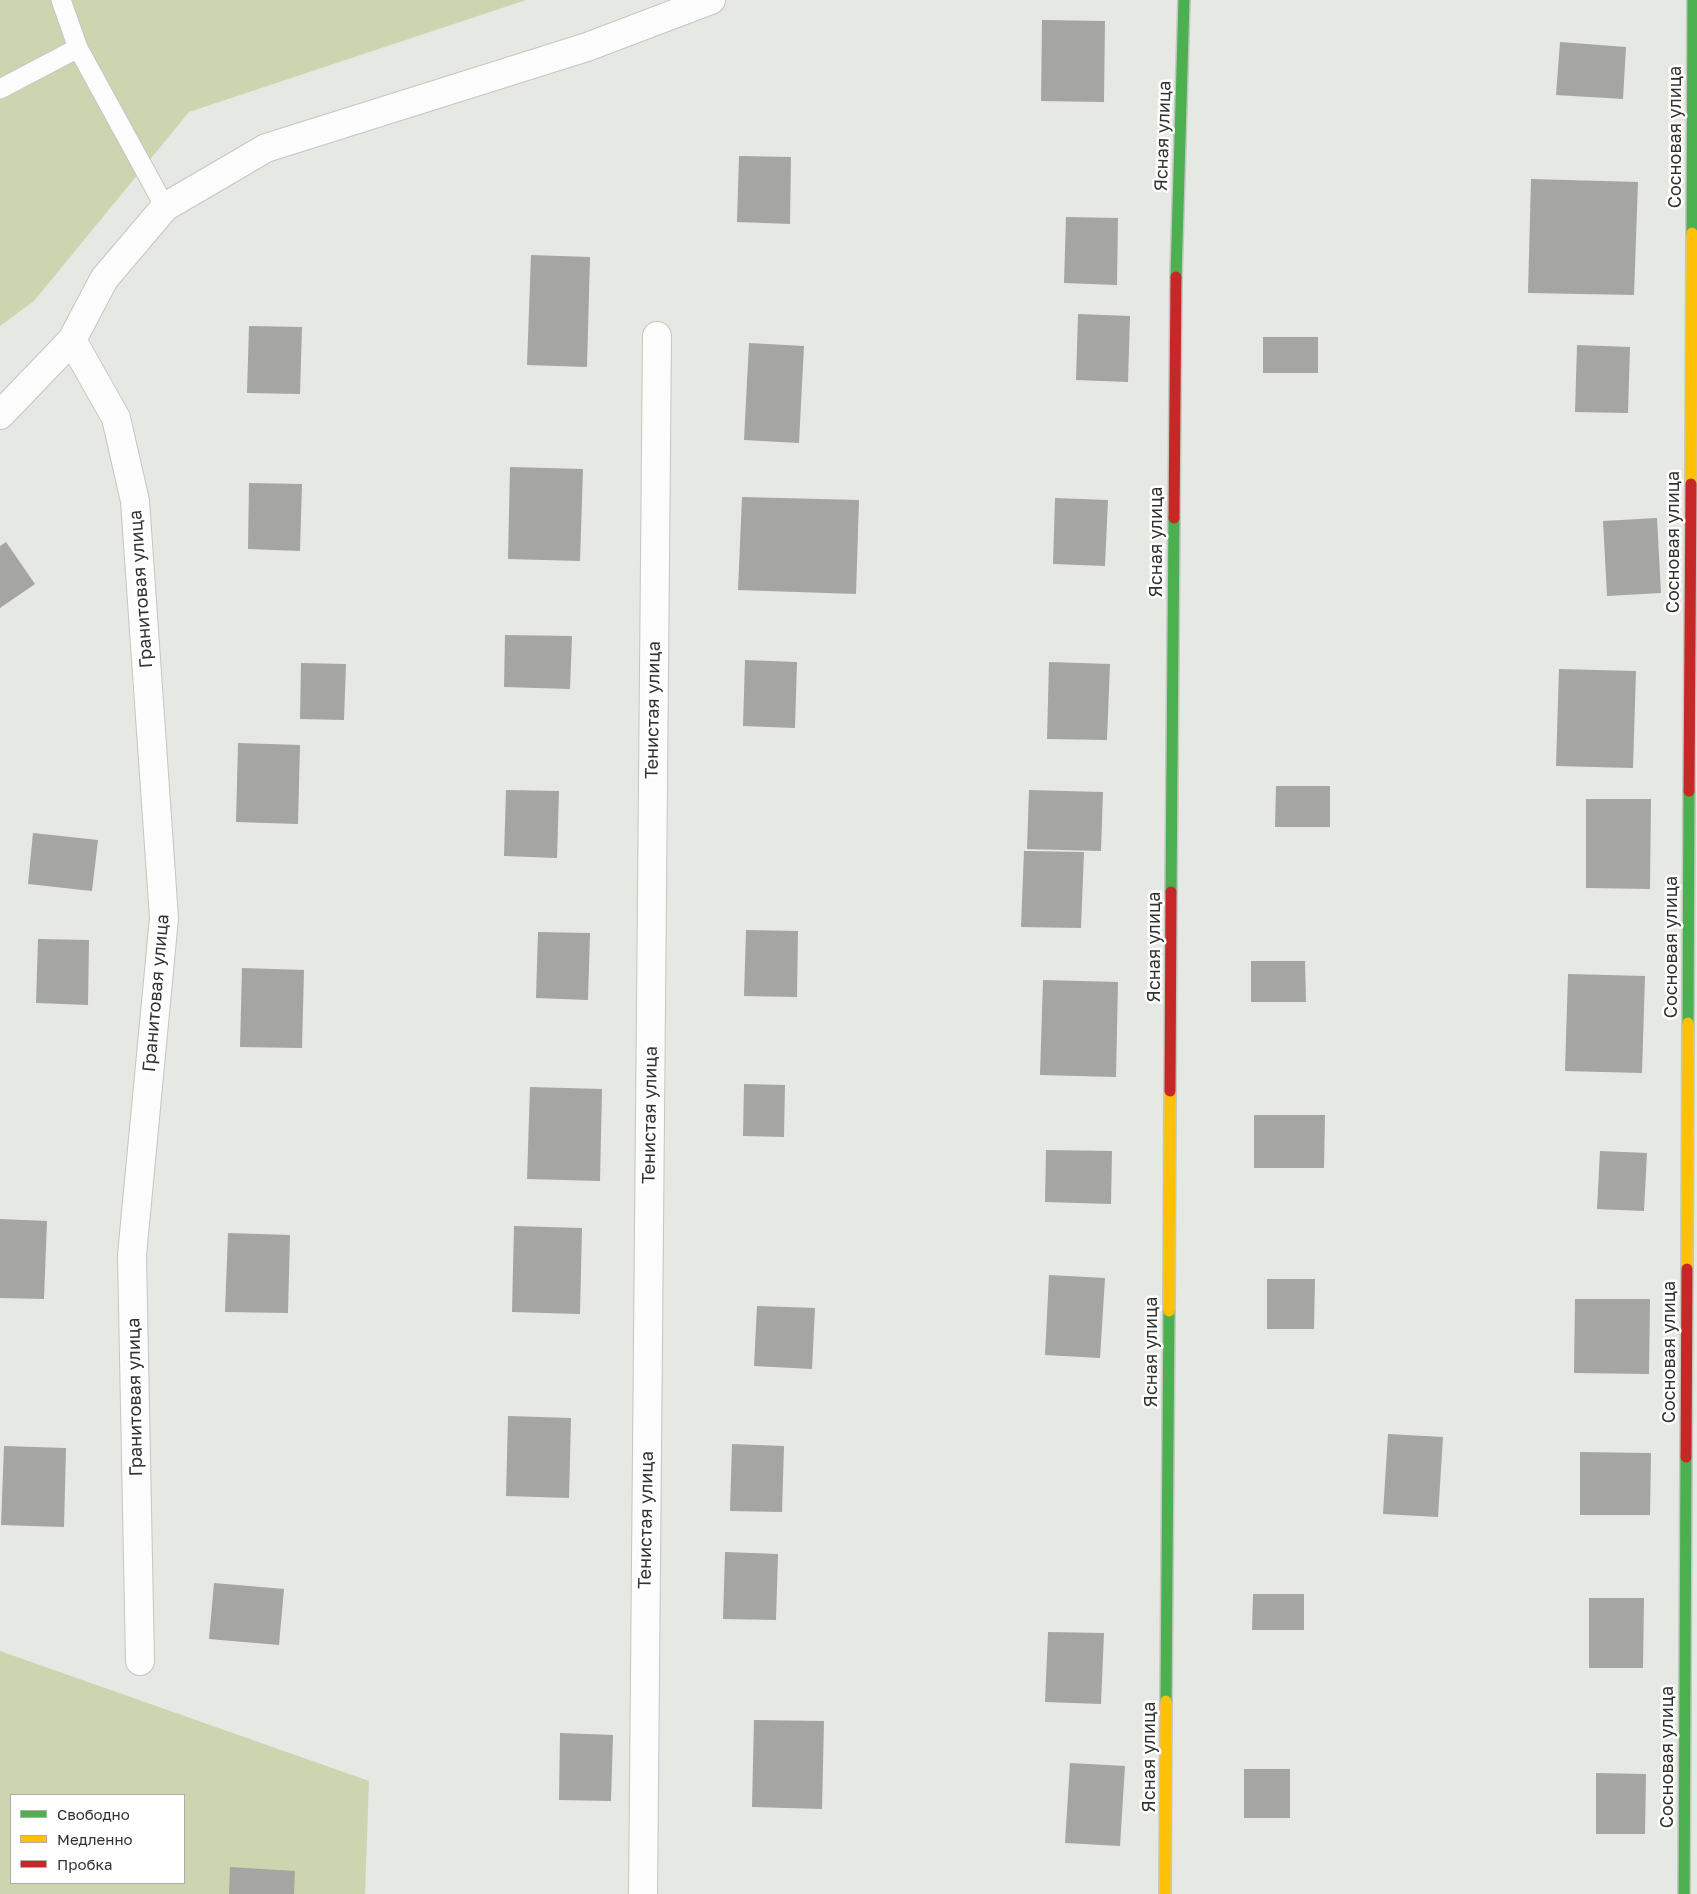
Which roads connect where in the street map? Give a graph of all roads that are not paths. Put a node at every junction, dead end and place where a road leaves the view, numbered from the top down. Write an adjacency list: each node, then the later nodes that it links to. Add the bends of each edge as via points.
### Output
1 (61, 0): 5 (lane)
2 (1184, 0): 13 (street, Ясная улица, via 1175,310)
3 (1693, 0): 14 (street, Сосновая улица)
4 (695, 3): 7 (street, via 587,47 266,148)
5 (78, 48): 6 (lane); 7 (lane)
6 (0, 90)
7 (165, 207): 9 (street, via 104,279)
8 (656, 336): 12 (street, Тенистая улица)
9 (72, 340): 10 (street); 11 (street, Гранитовая улица, via 116,418 135,501 164,918 132,1255)
10 (0, 415)
11 (140, 1661)
12 (643, 1894)
13 (1165, 1894)
14 (1684, 1894)

